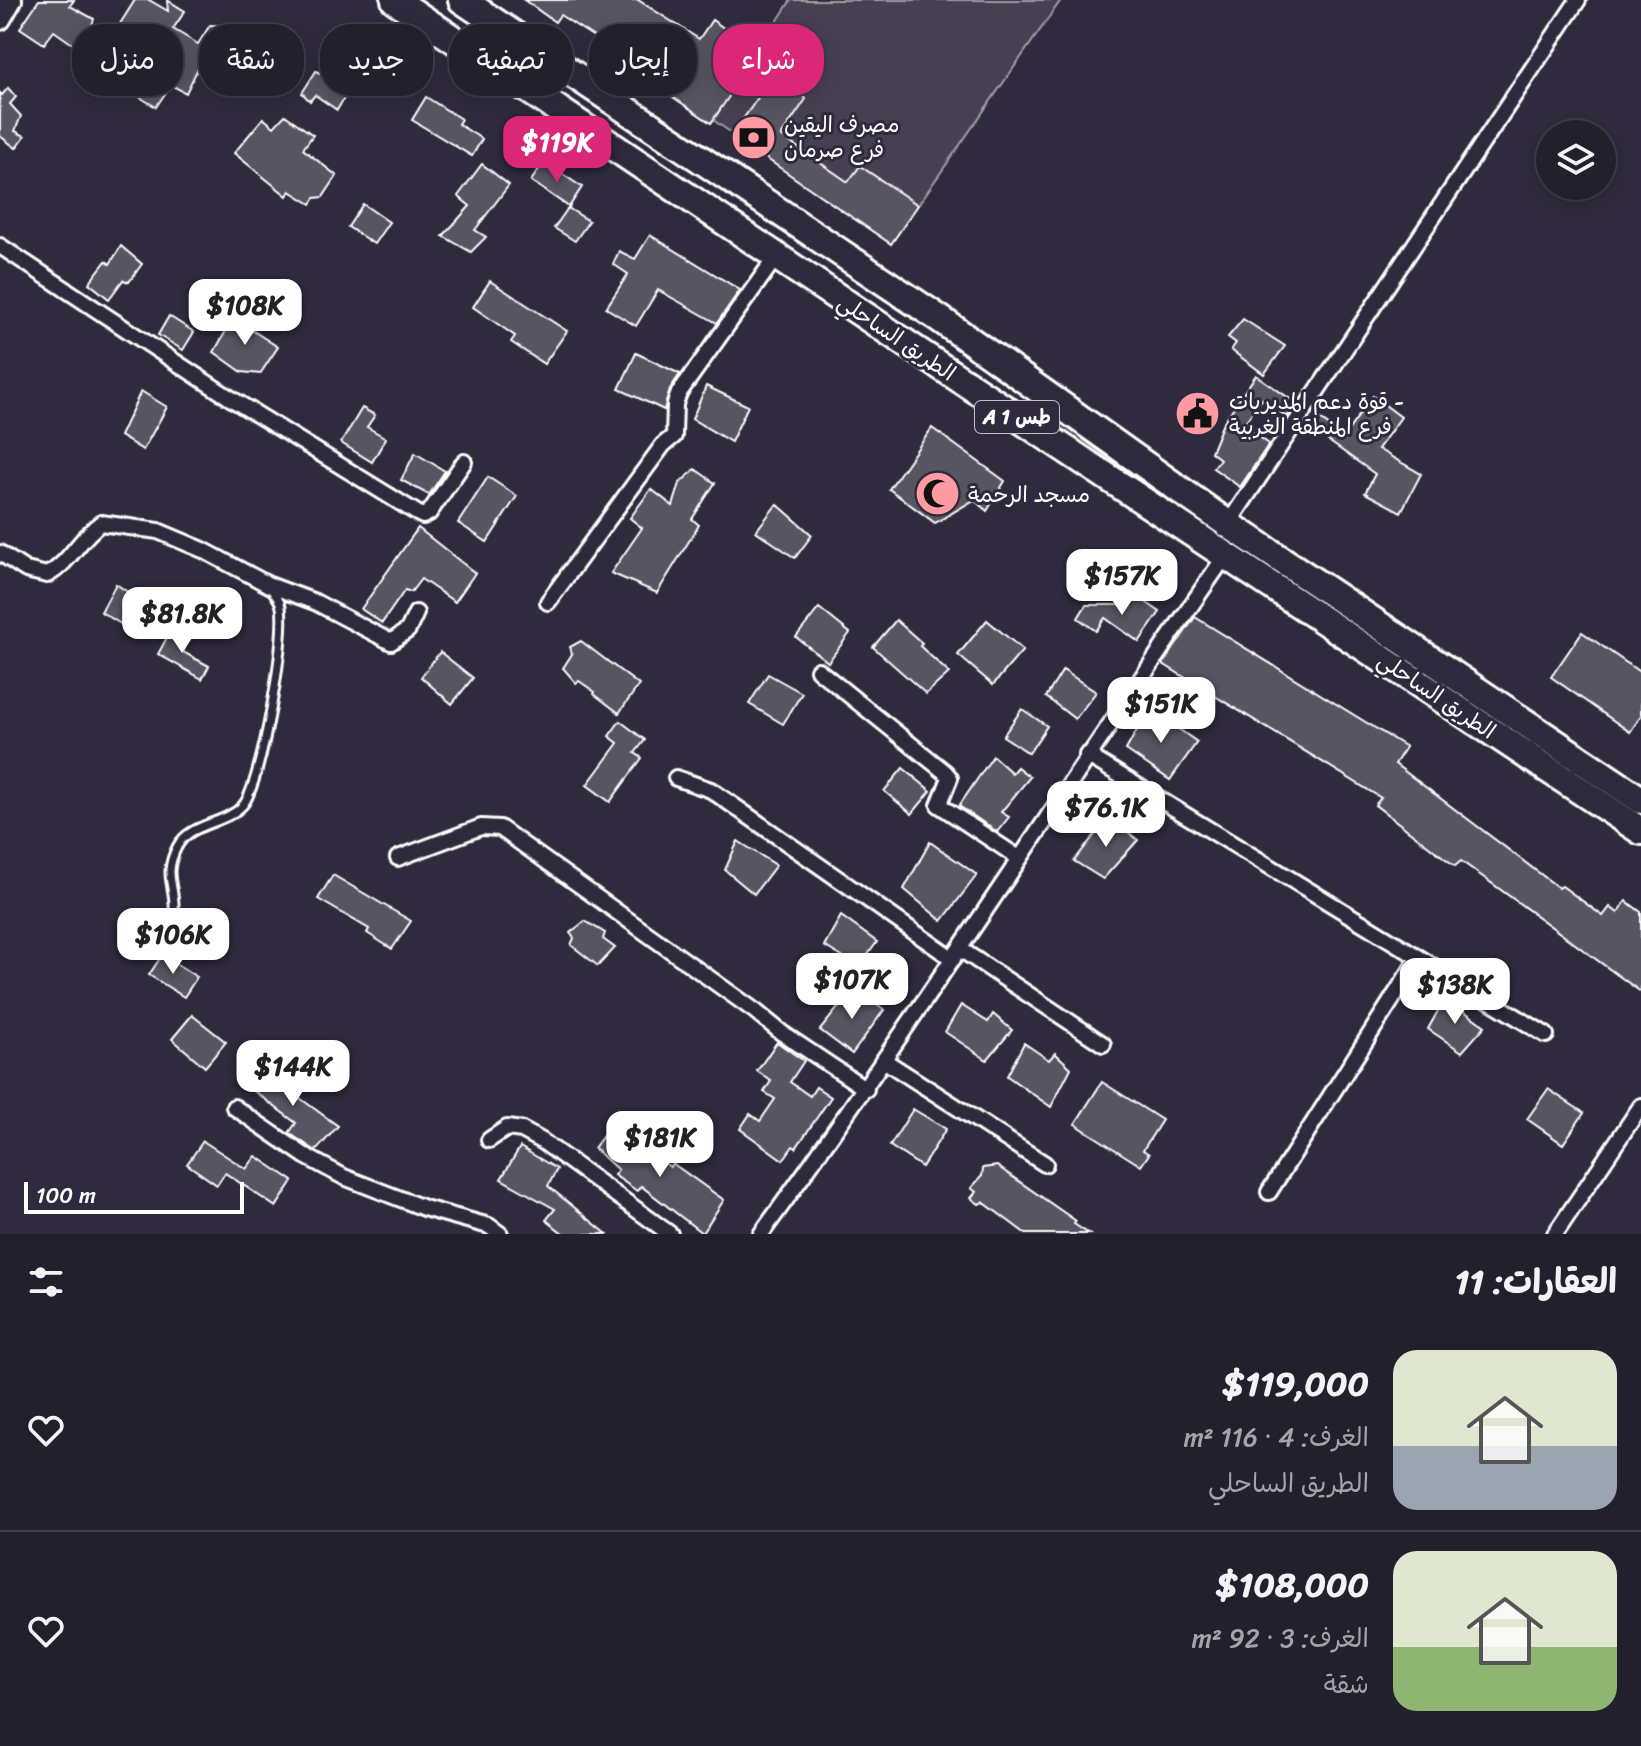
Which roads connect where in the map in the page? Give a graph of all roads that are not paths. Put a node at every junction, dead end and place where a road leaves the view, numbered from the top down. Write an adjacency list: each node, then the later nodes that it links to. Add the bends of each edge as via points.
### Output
1 (11, 0): 5 (street)
2 (395, 0): 7 (highway, الطريق الساحلي / A 1 طس)
3 (462, 0): 8 (highway, الطريق الساحلي / A 1 طس)
4 (1578, 0): 11 (street)
5 (0, 19)
6 (0, 246): 10 (street, via 227,396 423,516)
7 (776, 257): 9 (highway, الطريق الساحلي / A 1 طس); 15 (street, via 679,393 674,436)
8 (940, 319): 9 (highway); 11 (highway, الطريق الساحلي / A 1 طس)
9 (922, 354): 13 (highway, الطريق الساحلي / A 1 طس)
10 (464, 462)
11 (1228, 524): 20 (highway, الطريق الساحلي / A 1 طس)
12 (0, 553): 14 (street, via 26,570 47,575 101,523 158,531)
13 (1226, 555): 18 (street); 21 (highway, الطريق الساحلي / A 1 طس)
14 (269, 585): 16 (street, via 315,602 391,642 408,630); 24 (lane, via 280,604 282,638 256,777 243,805 228,818 200,827 176,849 168,874 175,910)
15 (548, 602)
16 (416, 613)
17 (818, 670): 23 (street, via 945,772 950,785 939,805)
18 (1087, 755): 23 (street); 26 (street)
19 (676, 778): 25 (street, via 711,790)
20 (1641, 800)
21 (1641, 831)
22 (398, 858): 30 (street, via 481,827 500,828)
23 (1019, 858): 25 (street)
24 (170, 936)
25 (956, 954): 28 (street); 29 (street)
26 (1418, 959): 27 (street); 35 (street)
27 (1546, 1035)
28 (1103, 1044)
29 (885, 1061): 30 (street); 34 (street)
30 (866, 1089): 38 (street)
31 (1641, 1106): 39 (street)
32 (234, 1107): 36 (street, via 344,1177)
33 (489, 1140): 37 (street, via 507,1128 522,1130)
34 (1045, 1164)
35 (1269, 1192)
36 (491, 1231)
37 (670, 1234)
38 (761, 1234)
39 (1555, 1234)

